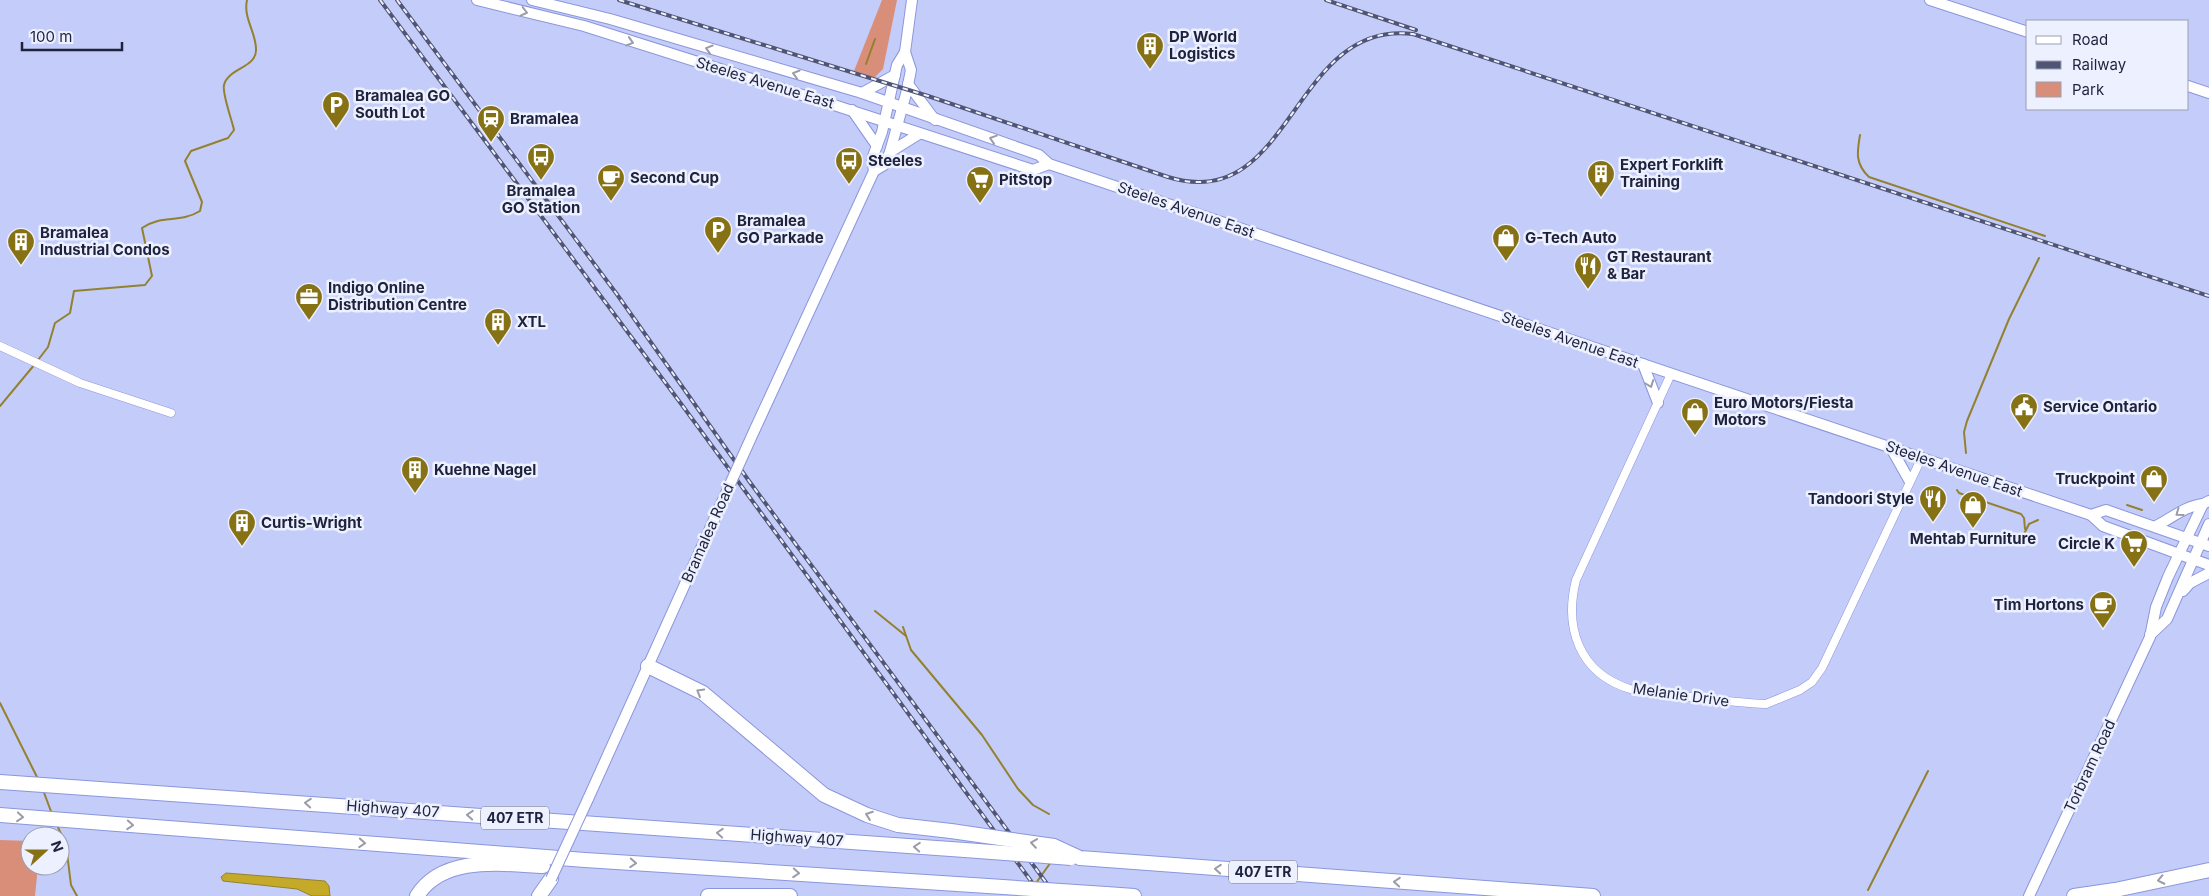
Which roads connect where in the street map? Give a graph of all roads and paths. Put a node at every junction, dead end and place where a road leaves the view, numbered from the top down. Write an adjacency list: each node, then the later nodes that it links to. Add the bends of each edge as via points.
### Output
1 (477, 0): 6 (main road, Steeles Avenue East, one-way to 6)
2 (532, 0): 5 (main road, Steeles Avenue East)
3 (912, 0): 8 (main road, Bramalea Road)
4 (1930, 0): 7 (main road)
5 (587, 13): 6 (main road); 12 (main road, Steeles Avenue East, one-way to 5)
6 (584, 26): 16 (main road, Steeles Avenue East, one-way to 16)
7 (2026, 31)
8 (905, 52): 9 (main road, Bramalea Road, via 897,66); 10 (main road, Bramalea Road, via 911,70)
9 (896, 76): 12 (main road); 14 (main road, Bramalea Road)
10 (908, 84): 15 (main road, Bramalea Road); 17 (main road)
11 (2189, 86): 13 (main road)
12 (862, 93): 14 (main road, Steeles Avenue East)
13 (2209, 93)
14 (890, 104): 15 (main road, Steeles Avenue East); 18 (main road, Bramalea Road)
15 (902, 108): 17 (main road, Steeles Avenue East); 19 (main road, Bramalea Road)
16 (852, 110): 18 (main road, Steeles Avenue East); 21 (main road)
17 (935, 120): 23 (main road, Steeles Avenue East, one-way to 17, via 1039,155)
18 (885, 121): 19 (main road, Steeles Avenue East); 21 (main road, Bramalea Road)
19 (897, 126): 20 (main road, Steeles Avenue East); 22 (main road, Bramalea Road)
20 (919, 134): 22 (main road); 23 (main road, Steeles Avenue East, via 1034,170)
21 (877, 146): 24 (main road, Bramalea Road, via 872,159)
22 (890, 152): 24 (main road, Bramalea Road, via 884,165)
23 (1049, 164): 26 (main road, Steeles Avenue East)
24 (874, 171): 45 (main road, Bramalea Road, bridge)
25 (0, 346): 29 (street, via 48,370)
26 (1643, 364): 27 (main road, Steeles Avenue East); 28 (main road, one-way to 28)
27 (1671, 374): 28 (street, Melanie Drive); 30 (main road, Steeles Avenue East)
28 (1658, 402): 32 (street, Melanie Drive, via 1576,580 1571,600 1571,624 1581,652 1602,675 1631,690 1766,704 1787,697 1812,682 1829,655)
29 (171, 414)
30 (1891, 448): 31 (main road, Steeles Avenue East); 32 (main road)
31 (1921, 458): 32 (street, Melanie Drive); 34 (main road, Steeles Avenue East)
32 (1909, 480)
33 (2206, 502): 36 (main road, one-way to 36, via 2188,506); 37 (main road, Torbram Road)
34 (2091, 515): 36 (main road, Steeles Avenue East, via 2106,510); 39 (main road, Steeles Avenue East, via 2103,526)
35 (2209, 524): 38 (main road, Torbram Road)
36 (2156, 526): 37 (main road, Steeles Avenue East)
37 (2187, 538): 38 (main road, Steeles Avenue East); 39 (main road, Torbram Road)
38 (2205, 544): 40 (main road, Torbram Road)
39 (2179, 554): 40 (main road, Steeles Avenue East); 44 (main road, Torbram Road, via 2156,607)
40 (2194, 559): 41 (main road, Steeles Avenue East); 43 (main road, Torbram Road)
41 (2209, 565)
42 (2209, 573): 43 (main road, via 2190,583)
43 (2176, 600): 44 (main road, Torbram Road, via 2167,619)
44 (2150, 635): 60 (main road, Torbram Road)
45 (648, 666): 48 (highway, one-way to 45, bridge, via 1054,846 898,824 867,815 824,795 703,692); 51 (main road, Bramalea Road, bridge)
46 (0, 782): 48 (highway, Highway 407 / 407 ETR, one-way to 46, bridge)
47 (0, 815): 49 (highway, 407 ETR, one-way to 49)
48 (1080, 858): 59 (highway, Highway 407 / 407 ETR, one-way to 48)
49 (585, 860): 52 (highway, 407 ETR, one-way to 52, bridge); 53 (highway, via 568,867 501,864 456,868 434,878)
50 (2209, 870): 61 (highway, one-way to 61)
51 (551, 880): 54 (highway); 55 (main road, Bramalea Road)
52 (1104, 895): 58 (highway, 407 ETR)
53 (417, 896)
54 (539, 896)
55 (543, 896)
56 (708, 896): 57 (highway)
57 (790, 896)
58 (1134, 896)
59 (1593, 896)
60 (2028, 896)
61 (2074, 896)

